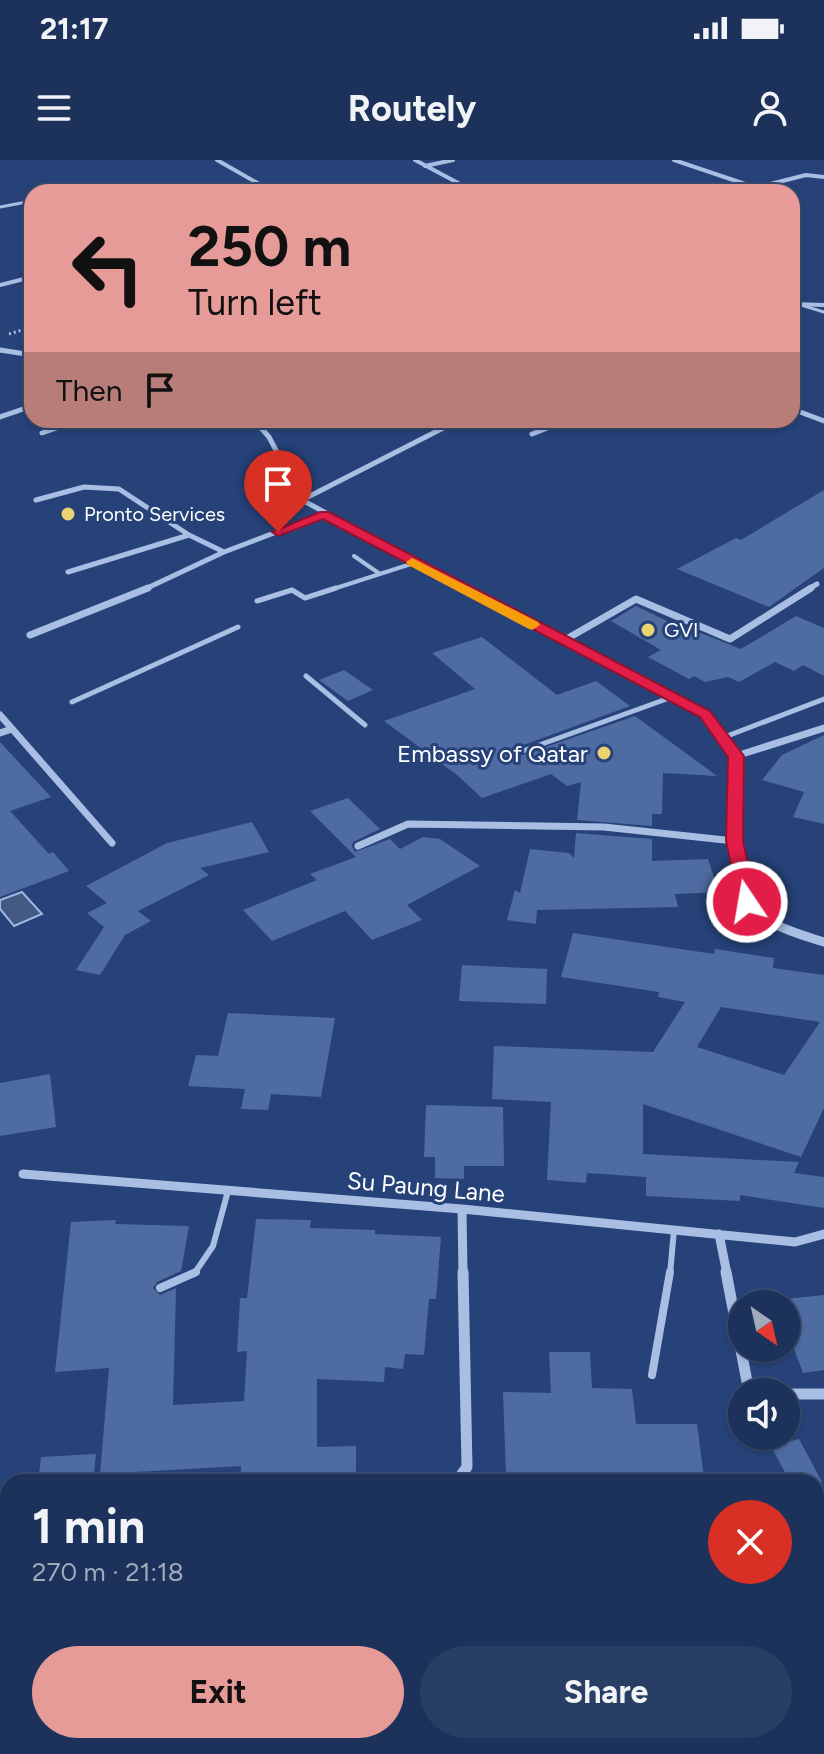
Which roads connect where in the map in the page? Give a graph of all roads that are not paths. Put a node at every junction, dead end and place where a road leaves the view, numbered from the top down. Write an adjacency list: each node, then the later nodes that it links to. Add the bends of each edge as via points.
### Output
1 (217, 160): 7 (street)
2 (415, 160): 5 (street)
3 (453, 160): 5 (street)
4 (674, 160): 9 (street)
5 (425, 166): 8 (street)
6 (824, 177): 10 (street, via 806,175)
7 (259, 184)
8 (460, 184)
9 (745, 184)
10 (772, 184)
11 (24, 202): 12 (lane)
12 (0, 207)
13 (24, 279): 14 (street)
14 (0, 285)
15 (801, 304): 16 (street); 17 (lane)
16 (824, 305)
17 (824, 312)
18 (0, 350): 19 (street)
19 (24, 354)
20 (24, 409): 22 (street)
21 (800, 412): 23 (street)
22 (0, 417)
23 (824, 421)
24 (56, 428): 28 (street)
25 (261, 428): 31 (street)
26 (443, 428): 31 (street)
27 (547, 428): 29 (street)
28 (42, 433)
29 (532, 434)
30 (36, 500): 33 (street, via 106,486 137,499)
31 (302, 500): 32 (street)
32 (324, 514): 34 (street); 36 (street)
33 (189, 535): 34 (street); 37 (street)
34 (224, 552): 42 (street)
35 (354, 556): 38 (lane)
36 (414, 563): 38 (lane); 43 (street)
37 (68, 572)
38 (380, 574): 40 (lane, via 305,598 292,590)
39 (817, 584): 43 (street, via 730,639 636,599)
40 (257, 601)
41 (238, 627): 47 (lane)
42 (30, 635)
43 (563, 641): 45 (street)
44 (306, 676): 49 (lane)
45 (672, 697): 53 (street, via 705,714); 54 (lane)
46 (824, 699): 53 (lane)
47 (72, 702)
48 (0, 715): 51 (street)
49 (365, 725)
50 (824, 728): 55 (street)
51 (12, 729): 52 (street); 57 (street)
52 (0, 733)
53 (722, 738): 55 (street)
54 (520, 752)
55 (736, 756): 56 (street)
56 (734, 841): 58 (street, via 604,827 408,824); 59 (street, via 747,902 779,928)
57 (112, 843)
58 (358, 846)
59 (824, 942)
60 (23, 1174): 61 (street, Su Paung Lane)
61 (228, 1191): 62 (street, Su Paung Lane); 66 (lane, via 202,1263 193,1275)
62 (462, 1209): 63 (street, Su Paung Lane); 71 (street, via 467,1467)
63 (674, 1230): 64 (street, Su Paung Lane); 67 (lane)
64 (719, 1234): 65 (street, Su Paung Lane, via 795,1242); 68 (street)
65 (824, 1234)
66 (160, 1288)
67 (652, 1375)
68 (746, 1378)
69 (800, 1394): 70 (street)
70 (824, 1394)
71 (462, 1474)

